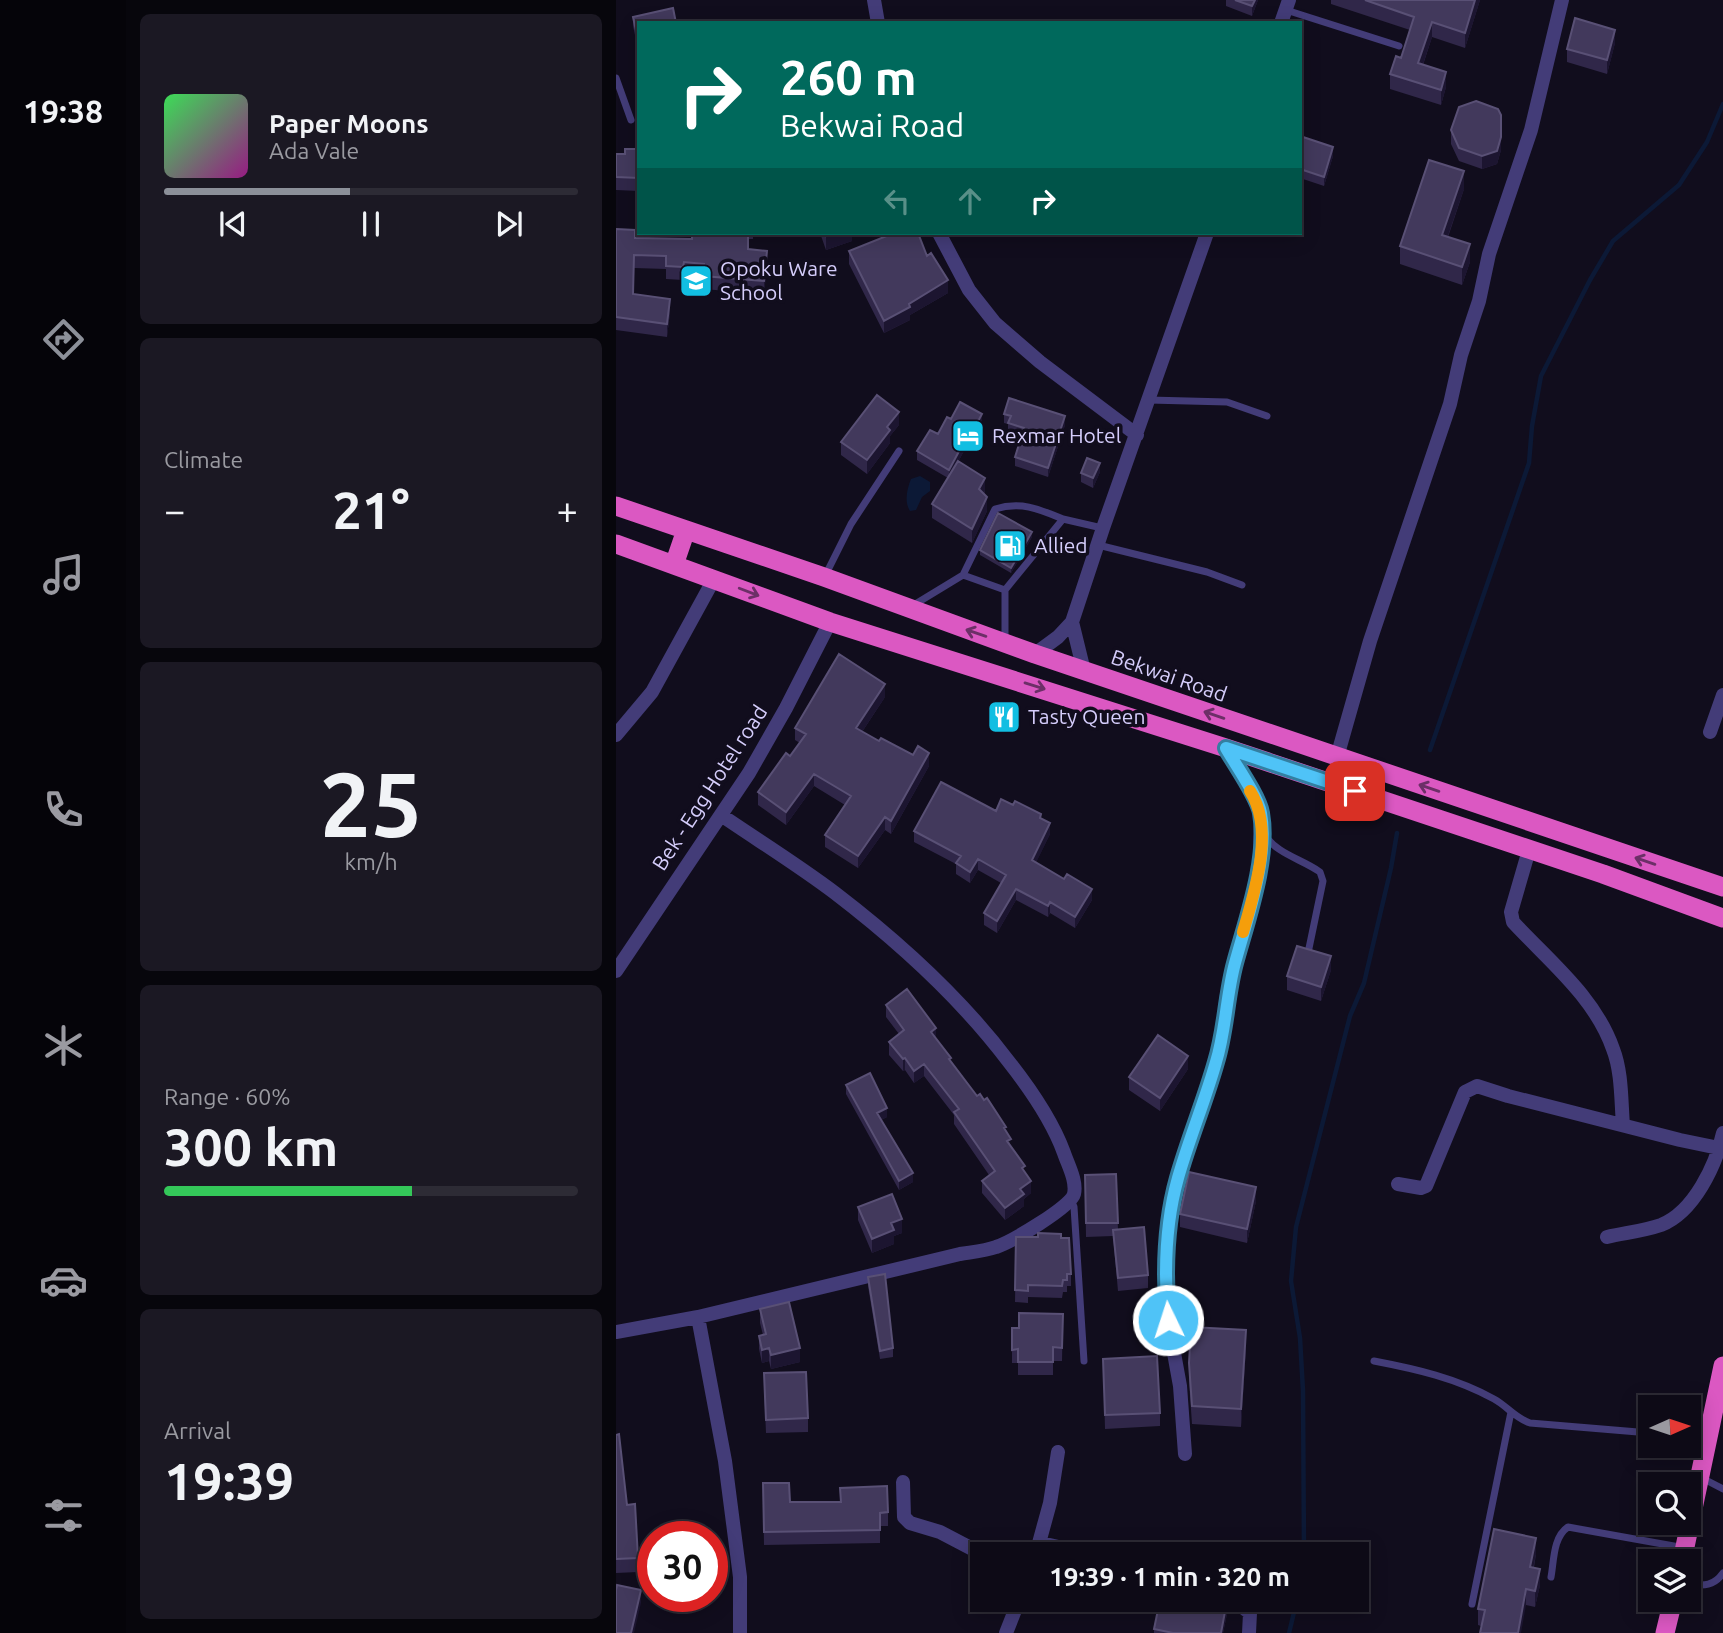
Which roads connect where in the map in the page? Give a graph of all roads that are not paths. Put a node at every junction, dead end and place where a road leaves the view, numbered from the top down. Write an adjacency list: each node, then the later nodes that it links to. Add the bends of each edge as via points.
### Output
1 (874, 0): 4 (street)
2 (1562, 0): 36 (street, via 1531,131 1489,254 1450,404 1370,641)
3 (1285, 11): 5 (lane)
4 (878, 21)
5 (1399, 46)
6 (616, 78): 7 (lane)
7 (631, 120)
8 (940, 235): 12 (street, via 969,290 995,323)
9 (1206, 235): 10 (street)
10 (1149, 400): 11 (lane, via 1227,402); 12 (street)
11 (1267, 416)
12 (1137, 435): 16 (street)
13 (899, 451): 22 (lane, via 851,524)
14 (616, 506): 17 (highway, Bekwai Road)
15 (1063, 519): 16 (lane); 21 (lane, via 1031,506 1010,504 995,509); 25 (lane)
16 (1103, 528): 19 (street)
17 (686, 530): 20 (highway); 22 (highway, Bekwai Road)
18 (616, 544): 20 (highway)
19 (1097, 544): 24 (lane); 28 (street)
20 (674, 565): 23 (highway)
21 (963, 575): 25 (lane); 26 (lane)
22 (824, 577): 26 (highway, Bekwai Road)
23 (714, 579): 27 (highway, one-way to 27); 34 (street, via 652,692)
24 (1242, 585)
25 (1005, 590): 29 (lane)
26 (908, 609): 29 (highway, Bekwai Road, one-way to 26)
27 (830, 622): 35 (highway, one-way to 35); 37 (street, Bek - Egg Hotel road, via 786,708)
28 (1073, 622): 30 (street); 31 (street)
29 (1005, 643): 30 (highway, Bekwai Road)
30 (1035, 654): 31 (highway, Bekwai Road)
31 (1084, 671): 36 (highway, Bekwai Road, one-way to 31)
32 (1723, 695): 33 (street)
33 (1710, 732)
34 (616, 735)
35 (1226, 748): 38 (street, via 1257,802); 39 (highway)
36 (1337, 757): 40 (highway, Bekwai Road, one-way to 36)
37 (721, 815): 43 (street, Bek - Egg Hotel road); 48 (street, via 844,900 923,965 987,1032 1057,1134 1073,1181)
38 (1261, 830): 42 (lane, via 1271,845 1320,872 1323,881); 60 (street, via 1255,891 1227,994 1221,1043 1171,1210 1165,1288)
39 (1529, 850): 41 (highway); 44 (street, via 1511,912 1513,922 1587,1000 1610,1042)
40 (1718, 885)
41 (1723, 918)
42 (1308, 953)
43 (616, 971)
44 (1623, 1125): 46 (street); 47 (street, via 1477,1086 1465,1092 1426,1186)
45 (1723, 1133): 46 (street)
46 (1721, 1148): 49 (street, via 1688,1205 1662,1224)
47 (1398, 1184)
48 (1071, 1200): 50 (street, via 1010,1241 988,1250); 52 (lane)
49 (1607, 1237)
50 (698, 1317): 51 (street); 75 (street, via 740,1577)
51 (616, 1332)
52 (1084, 1361)
53 (1374, 1361): 55 (lane, via 1444,1377 1497,1400)
54 (1723, 1366): 57 (highway)
55 (1511, 1412): 58 (lane, via 1530,1423); 71 (lane)
56 (1701, 1430): 57 (lane)
57 (1709, 1430): 61 (highway)
58 (1638, 1432)
59 (1058, 1452): 65 (street)
60 (1185, 1454)
61 (1701, 1472)
62 (1701, 1478): 64 (lane)
63 (902, 1482): 66 (street, via 904,1517 910,1523)
64 (1723, 1489)
65 (1039, 1542)
66 (970, 1548)
67 (1659, 1549): 69 (lane, via 1568,1527 1558,1539)
68 (1723, 1573): 70 (lane, via 1712,1584)
69 (1550, 1577)
70 (1701, 1586)
71 (1472, 1604)
72 (1014, 1612): 76 (street)
73 (1249, 1612): 77 (street)
74 (1670, 1612): 78 (highway)
75 (740, 1633)
76 (1006, 1633)
77 (1249, 1633)
78 (1665, 1633)

